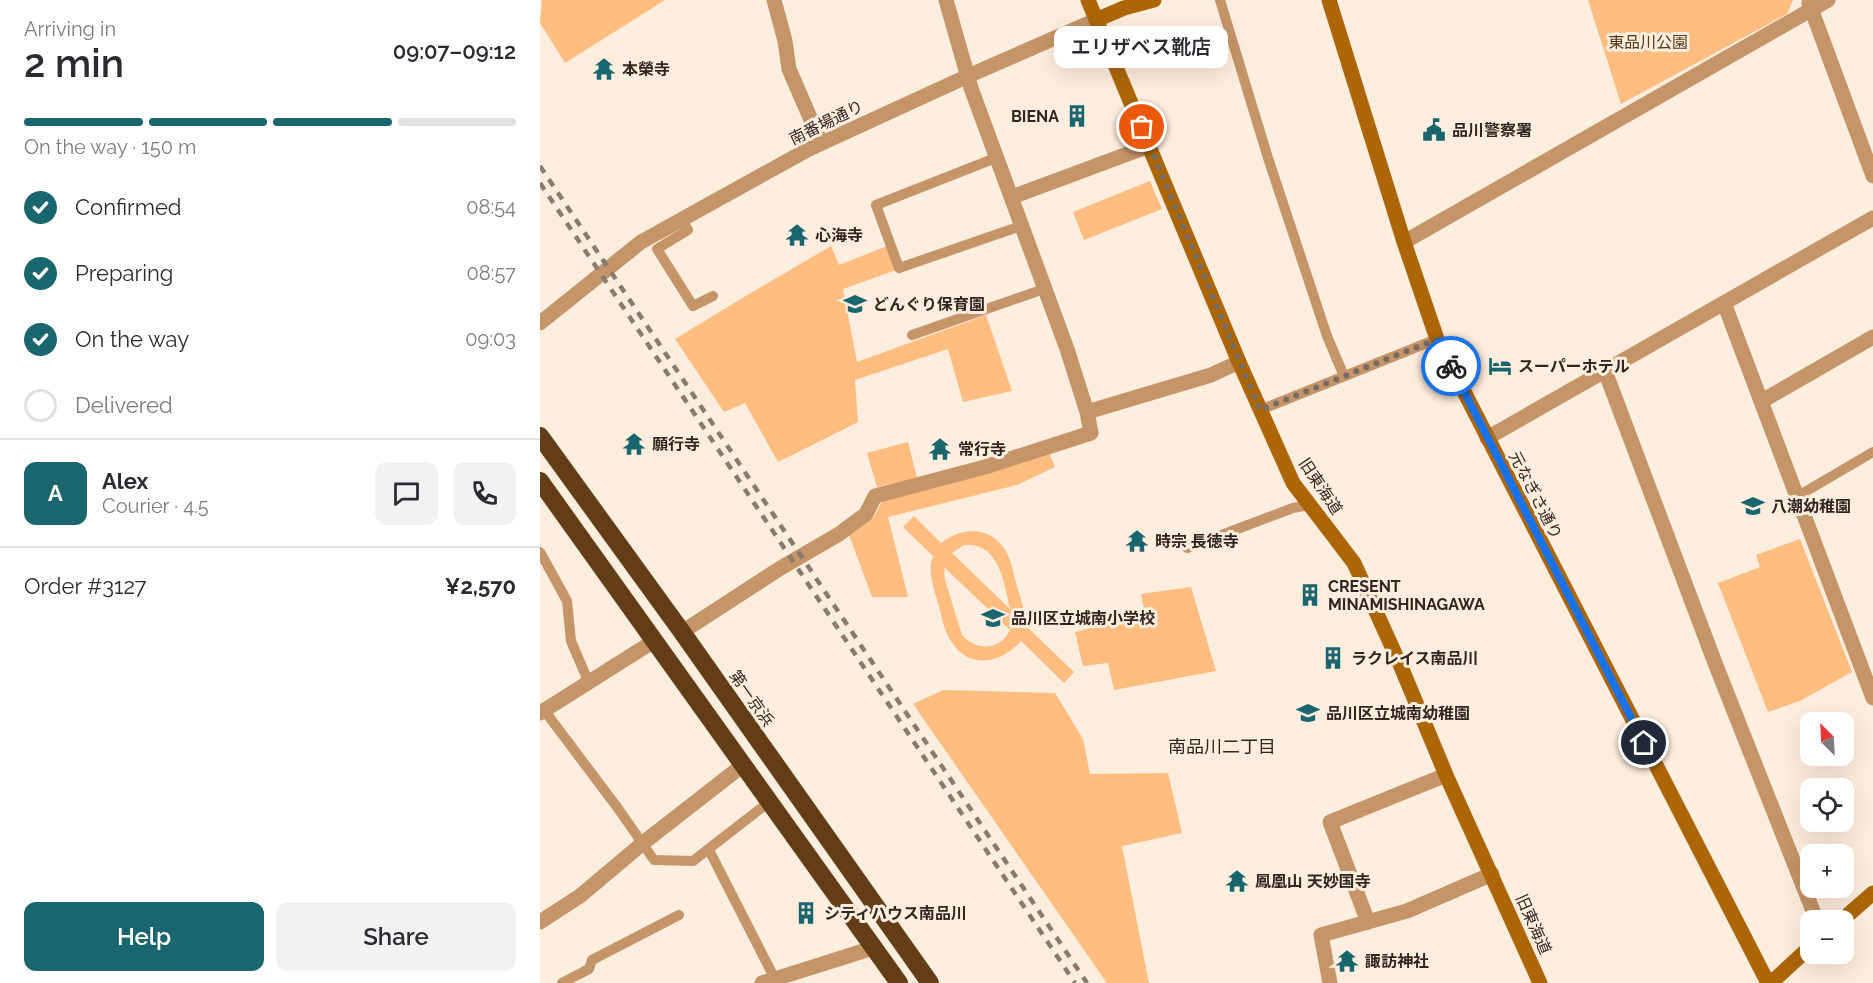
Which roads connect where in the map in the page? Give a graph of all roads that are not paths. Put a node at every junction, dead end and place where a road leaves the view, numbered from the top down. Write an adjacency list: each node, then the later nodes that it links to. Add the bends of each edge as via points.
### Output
1 (774, 0): 11 (street, via 789,69)
2 (946, 0): 10 (street)
3 (1088, 0): 9 (street, 旧東海道)
4 (1154, 0): 9 (street, 南番場通り)
5 (1220, 0): 29 (lane, via 1327,336)
6 (1329, 0): 19 (street, 元なぎさ通り)
7 (1828, 0): 8 (street)
8 (1810, 5): 14 (street); 19 (street)
9 (1096, 20): 10 (street, 南番場通り); 12 (street, 旧東海道)
10 (968, 76): 11 (street, 南番場通り); 13 (street)
11 (821, 143): 17 (street, 南番場通り)
12 (1149, 146): 15 (street); 27 (street, 旧東海道)
13 (998, 157): 15 (street); 18 (lane, via 876,205 898,268)
14 (1873, 176)
15 (1012, 197): 18 (street)
16 (1873, 218): 22 (street)
17 (681, 219): 21 (lane, via 688,230 657,249 693,306); 23 (street, 南番場通り, via 641,242)
18 (1021, 226): 20 (street)
19 (1404, 242): 26 (street, 元なぎさ通り)
20 (1044, 289): 24 (lane); 32 (street)
21 (713, 296)
22 (1724, 303): 28 (street); 30 (street)
23 (540, 323)
24 (912, 335)
25 (1873, 338): 30 (street)
26 (1437, 339): 29 (lane); 34 (street, 元なぎさ通り)
27 (1239, 362): 31 (street, 旧東海道); 32 (street, via 1211,375)
28 (1605, 371): 34 (street); 53 (street)
29 (1344, 376): 31 (lane)
30 (1762, 401): 37 (street)
31 (1260, 410): 38 (street, 旧東海道, via 1293,483)
32 (1087, 412): 41 (street, via 1091,433 875,496 866,514 839,534)
33 (540, 436): 41 (highway, 第一京浜)
34 (1487, 438): 66 (street, 元なぎさ通り)
35 (1873, 452): 37 (lane)
36 (540, 481): 42 (highway)
37 (1798, 496): 44 (street)
38 (1309, 504): 39 (lane); 47 (street, 旧東海道, via 1354,563)
39 (1187, 548)
40 (540, 552): 43 (lane, via 567,601 571,641)
41 (682, 632): 63 (highway, 第一京浜)
42 (654, 641): 43 (street); 46 (highway)
43 (589, 682): 45 (street)
44 (1873, 698)
45 (542, 711): 49 (lane)
46 (743, 765): 48 (highway); 49 (street)
47 (1446, 775): 51 (street, 旧東海道); 57 (street, via 1330,822)
48 (770, 802): 50 (lane); 58 (highway)
49 (643, 843): 50 (lane, via 654,860 693,861); 56 (street, via 580,896)
50 (709, 850): 60 (lane)
51 (1492, 874): 57 (street); 65 (street, 旧東海道)
52 (1873, 893): 54 (street)
53 (1813, 910)
54 (1854, 910)
55 (680, 915): 61 (lane, via 592,960 589,969)
56 (540, 922)
57 (1368, 922): 64 (street, via 1321,935)
58 (873, 948): 60 (street); 62 (highway)
59 (1800, 956): 66 (street)
60 (772, 982)
61 (562, 983)
62 (899, 983)
63 (930, 983)
64 (1329, 983)
65 (1540, 983)
66 (1769, 983)

